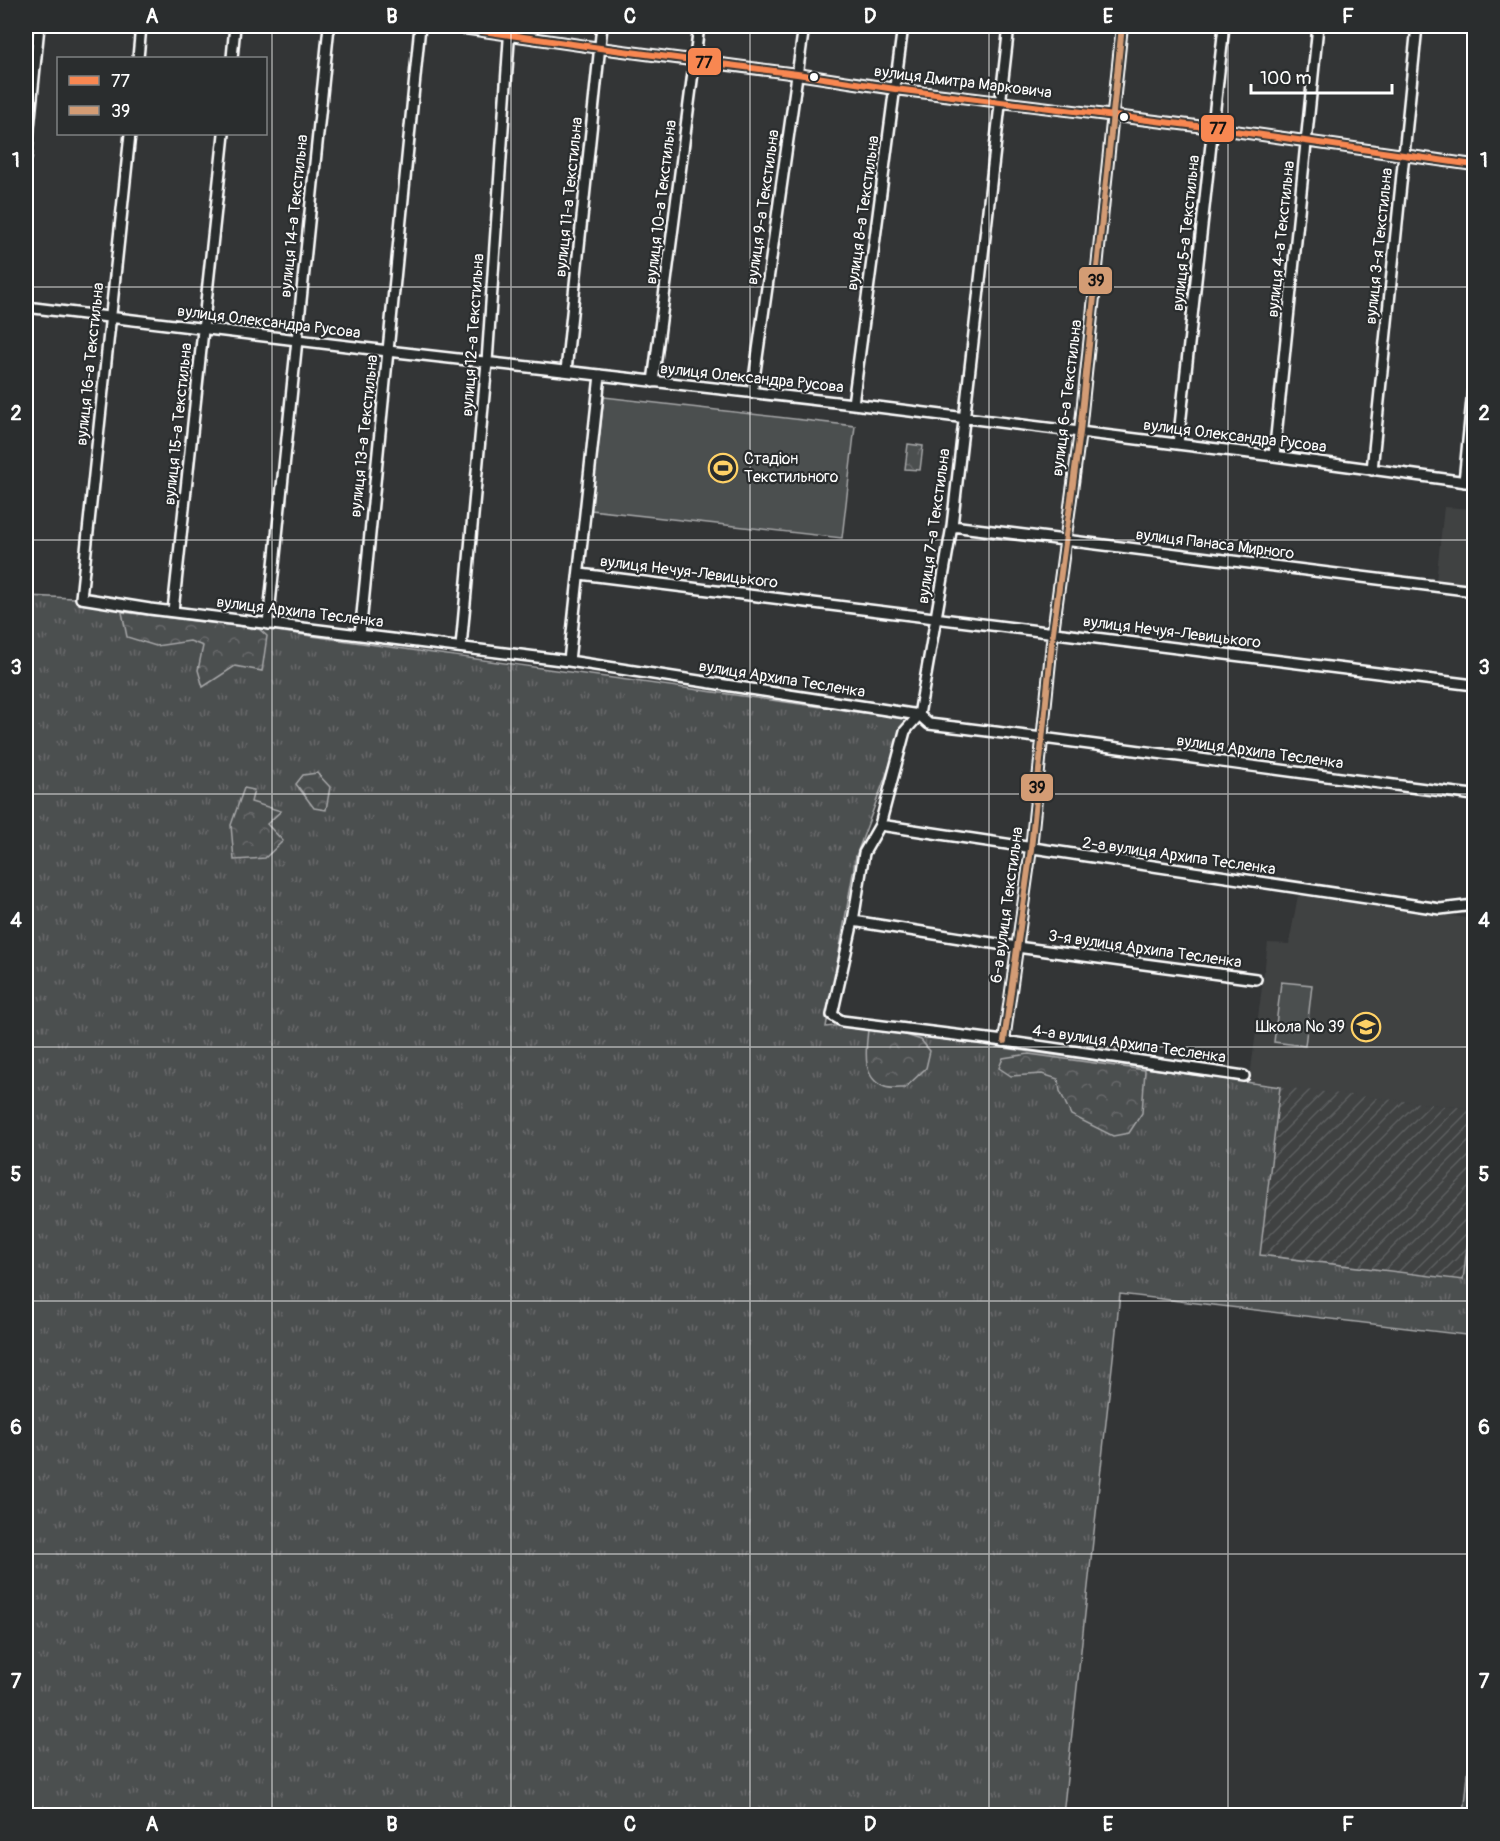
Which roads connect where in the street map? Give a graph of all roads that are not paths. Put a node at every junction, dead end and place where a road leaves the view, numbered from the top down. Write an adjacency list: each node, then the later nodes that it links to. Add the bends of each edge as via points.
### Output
1 (39, 26): 30 (street)
2 (141, 26): 18 (street)
3 (235, 26): 19 (street)
4 (329, 26): 35 (street, вулиця 14-а Текстильна)
5 (420, 26): 36 (street, вулиця 13-а Текстильна)
6 (448, 26): 16 (street, вулиця Дмитра Марковича)
7 (602, 26): 17 (street, вулиця 11-а Текстильна)
8 (699, 26): 20 (street, вулиця 10-а Текстильна)
9 (804, 26): 21 (street, вулиця 9-а Текстильна)
10 (903, 26): 22 (street, вулиця 8-а Текстильна)
11 (1009, 26): 23 (street, вулиця 7-а Текстильна)
12 (1122, 26): 24 (street, вулиця 6-а Текстильна)
13 (1224, 26): 25 (street, вулиця 5-а Текстильна)
14 (1318, 26): 28 (street, вулиця 4-а Текстильна)
15 (1417, 26): 29 (street, вулиця 3-я Текстильна)
16 (510, 30): 17 (street, вулиця Дмитра Марковича); 37 (street, вулиця 12-а Текстильна)
17 (600, 48): 20 (street, вулиця Дмитра Марковича); 38 (street, вулиця 11-а Текстильна)
18 (138, 57)
19 (232, 57)
20 (695, 60): 21 (street, вулиця Дмитра Марковича); 41 (street, вулиця 10-а Текстильна)
21 (797, 74): 22 (street, вулиця Дмитра Марковича); 42 (street, вулиця 9-а Текстильна)
22 (895, 89): 23 (street, вулиця Дмитра Марковича); 43 (street, вулиця 8-а Текстильна)
23 (1000, 102): 24 (street, вулиця Дмитра Марковича); 44 (street, вулиця 7-а Текстильна)
24 (1112, 116): 25 (street, вулиця Дмитра Марковича); 45 (street, вулиця 6-а Текстильна)
25 (1213, 128): 28 (street, вулиця Дмитра Марковича); 46 (street, вулиця 5-а Текстильна)
26 (130, 135): 33 (street, вулиця 16-а Текстильна)
27 (224, 135): 34 (street, вулиця 15-а Текстильна)
28 (1305, 141): 29 (street, вулиця Дмитра Марковича); 47 (street, вулиця 4-а Текстильна)
29 (1403, 156): 31 (street, вулиця Дмитра Марковича); 48 (street, вулиця 3-я Текстильна)
30 (26, 158)
31 (1474, 165)
32 (26, 307): 33 (street, вулиця Олександра Русова)
33 (110, 318): 34 (street, вулиця Олександра Русова); 55 (street, вулиця 16-а Текстильна)
34 (204, 329): 35 (street, вулиця Олександра Русова); 56 (street, вулиця 15-а Текстильна)
35 (297, 340): 36 (street, вулиця Олександра Русова); 58 (street, вулиця 14-а Текстильна)
36 (387, 351): 37 (street, вулиця Олександра Русова); 60 (street, вулиця 13-а Текстильна)
37 (487, 362): 38 (street, вулиця Олександра Русова); 61 (street, вулиця 12-а Текстильна)
38 (566, 371): 39 (street, вулиця Олександра Русова)
39 (600, 375): 41 (street, вулиця Олександра Русова); 53 (street)
40 (1474, 379): 49 (street)
41 (653, 382): 42 (street, вулиця Олександра Русова)
42 (752, 393): 43 (street, вулиця Олександра Русова)
43 (853, 404): 44 (street, вулиця Олександра Русова)
44 (964, 418): 45 (street, вулиця Олександра Русова); 51 (street, вулиця 7-а Текстильна)
45 (1080, 432): 46 (street, вулиця Олександра Русова); 52 (street, вулиця 6-а Текстильна)
46 (1178, 444): 47 (street, вулиця Олександра Русова)
47 (1274, 456): 48 (street, вулиця Олександра Русова)
48 (1372, 470): 49 (street, вулиця Олександра Русова)
49 (1464, 482): 50 (street, вулиця Олександра Русова)
50 (1474, 483)
51 (952, 526): 52 (street, вулиця Панаса Мирного); 57 (street, вулиця 7-а Текстильна)
52 (1065, 541): 54 (street, вулиця Панаса Мирного); 59 (street, вулиця 6-а Текстильна)
53 (580, 573): 57 (street, вулиця Нечуя-Левицького); 62 (street)
54 (1474, 591)
55 (81, 598): 56 (street, вулиця Архипа Тесленка)
56 (173, 611): 58 (street, вулиця Архипа Тесленка)
57 (936, 616): 59 (street, вулиця Нечуя-Левицького); 64 (street, вулиця 7-а Текстильна)
58 (268, 624): 60 (street, вулиця Архипа Тесленка)
59 (1053, 632): 63 (street, вулиця Нечуя-Левицького); 65 (street, вулиця 6-а Текстильна)
60 (360, 634): 61 (street, вулиця Архипа Тесленка)
61 (462, 647): 62 (street, вулиця Архипа Тесленка)
62 (569, 661): 64 (street, вулиця Архипа Тесленка)
63 (1474, 685)
64 (919, 715): 65 (street, вулиця Архипа Тесленка, via 929,724); 67 (street, вулиця 7-а Текстильна, via 905,730)
65 (1043, 737): 66 (street, вулиця Архипа Тесленка); 68 (street, 6-а вулиця Текстильна)
66 (1474, 795)
67 (880, 825): 68 (street, 2-а вулиця Архипа Тесленка); 70 (street, вулиця 7-а Текстильна, via 864,853)
68 (1031, 849): 69 (street, 2-а вулиця Архипа Тесленка, via 1440,909); 71 (street, 6-а вулиця Текстильна)
69 (1474, 905)
70 (852, 921): 71 (street, 3-я вулиця Архипа Тесленка); 73 (street, вулиця 7-а Текстильна)
71 (1017, 947): 72 (street, 3-я вулиця Архипа Тесленка); 74 (street, 6-а вулиця Текстильна)
72 (1256, 979)
73 (832, 1015): 74 (street, 4-а вулиця Архипа Тесленка, via 842,1022)
74 (1004, 1041): 75 (street, 4-а вулиця Архипа Тесленка)
75 (1244, 1076)

